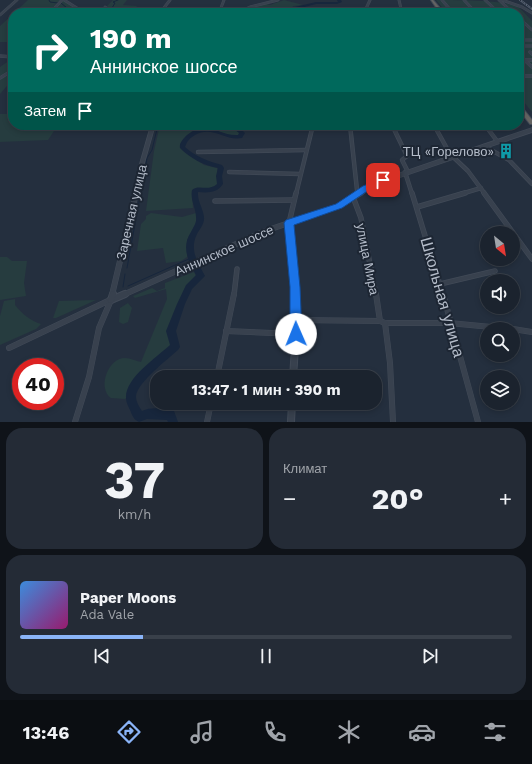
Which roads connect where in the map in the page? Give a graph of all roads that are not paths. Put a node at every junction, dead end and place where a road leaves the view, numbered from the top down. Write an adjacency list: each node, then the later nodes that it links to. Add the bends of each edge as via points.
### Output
1 (17, 0): 21 (street)
2 (63, 0): 11 (street); 12 (street)
3 (170, 0): 13 (street)
4 (278, 0): 14 (street)
5 (432, 0): 15 (highway)
6 (442, 0): 16 (street)
7 (464, 0): 17 (street)
8 (485, 0): 18 (street)
9 (499, 0): 19 (street)
10 (502, 0): 20 (street)
11 (55, 8)
12 (77, 8)
13 (164, 8)
14 (248, 8)
15 (439, 8)
16 (449, 8)
17 (471, 8)
18 (494, 8)
19 (508, 8)
20 (524, 8)
21 (0, 15)
22 (524, 23): 23 (street)
23 (532, 30)
24 (525, 60): 25 (street); 26 (street)
25 (532, 60)
26 (532, 67)
27 (524, 109): 29 (highway)
28 (524, 113): 30 (highway)
29 (532, 119)
30 (532, 123)
31 (152, 130): 58 (street, Заречная улица)
32 (312, 130): 40 (street)
33 (351, 130): 48 (street)
34 (394, 130): 44 (street, Школьная улица, via 407,156 402,160)
35 (437, 130): 42 (street)
36 (489, 130): 38 (street)
37 (532, 130): 38 (street, Аннинское шоссе)
38 (497, 141): 39 (street, Аннинское шоссе)
39 (484, 146): 42 (street, Аннинское шоссе); 46 (street, via 509,160)
40 (306, 150): 41 (street); 45 (street)
41 (198, 152)
42 (454, 157): 44 (street, Аннинское шоссе); 47 (street)
43 (229, 172): 45 (street)
44 (407, 172): 48 (street, Аннинское шоссе); 52 (street, Школьная улица)
45 (300, 174): 50 (street)
46 (532, 184)
47 (481, 188): 52 (street); 54 (street)
48 (359, 193): 49 (street, Аннинское шоссе)
49 (353, 197): 53 (street, Аннинское шоссе, via 327,211); 60 (street, улица Мира, via 357,202 364,232)
50 (294, 200): 51 (street); 53 (street)
51 (215, 201)
52 (417, 207): 57 (street, Школьная улица)
53 (289, 223): 58 (street, Аннинское шоссе, via 265,231); 59 (street)
54 (532, 259)
55 (237, 270): 64 (street)
56 (495, 271): 57 (street)
57 (440, 284): 61 (street, Школьная улица)
58 (111, 300): 67 (street, Аннинское шоссе); 72 (street, via 97,333 88,379)
59 (296, 320): 60 (street); 66 (street)
60 (382, 322): 61 (street); 75 (street, улица Мира, via 390,363)
61 (452, 322): 62 (street); 76 (street, Школьная улица)
62 (480, 324)
63 (520, 330): 65 (street)
64 (226, 331): 66 (street); 68 (street)
65 (532, 332)
66 (296, 334): 69 (street)
67 (9, 348)
68 (218, 370)
69 (293, 370)
70 (210, 410): 73 (street)
71 (292, 410): 74 (street)
72 (75, 422)
73 (207, 422)
74 (291, 422)
75 (393, 422)
76 (478, 422)

